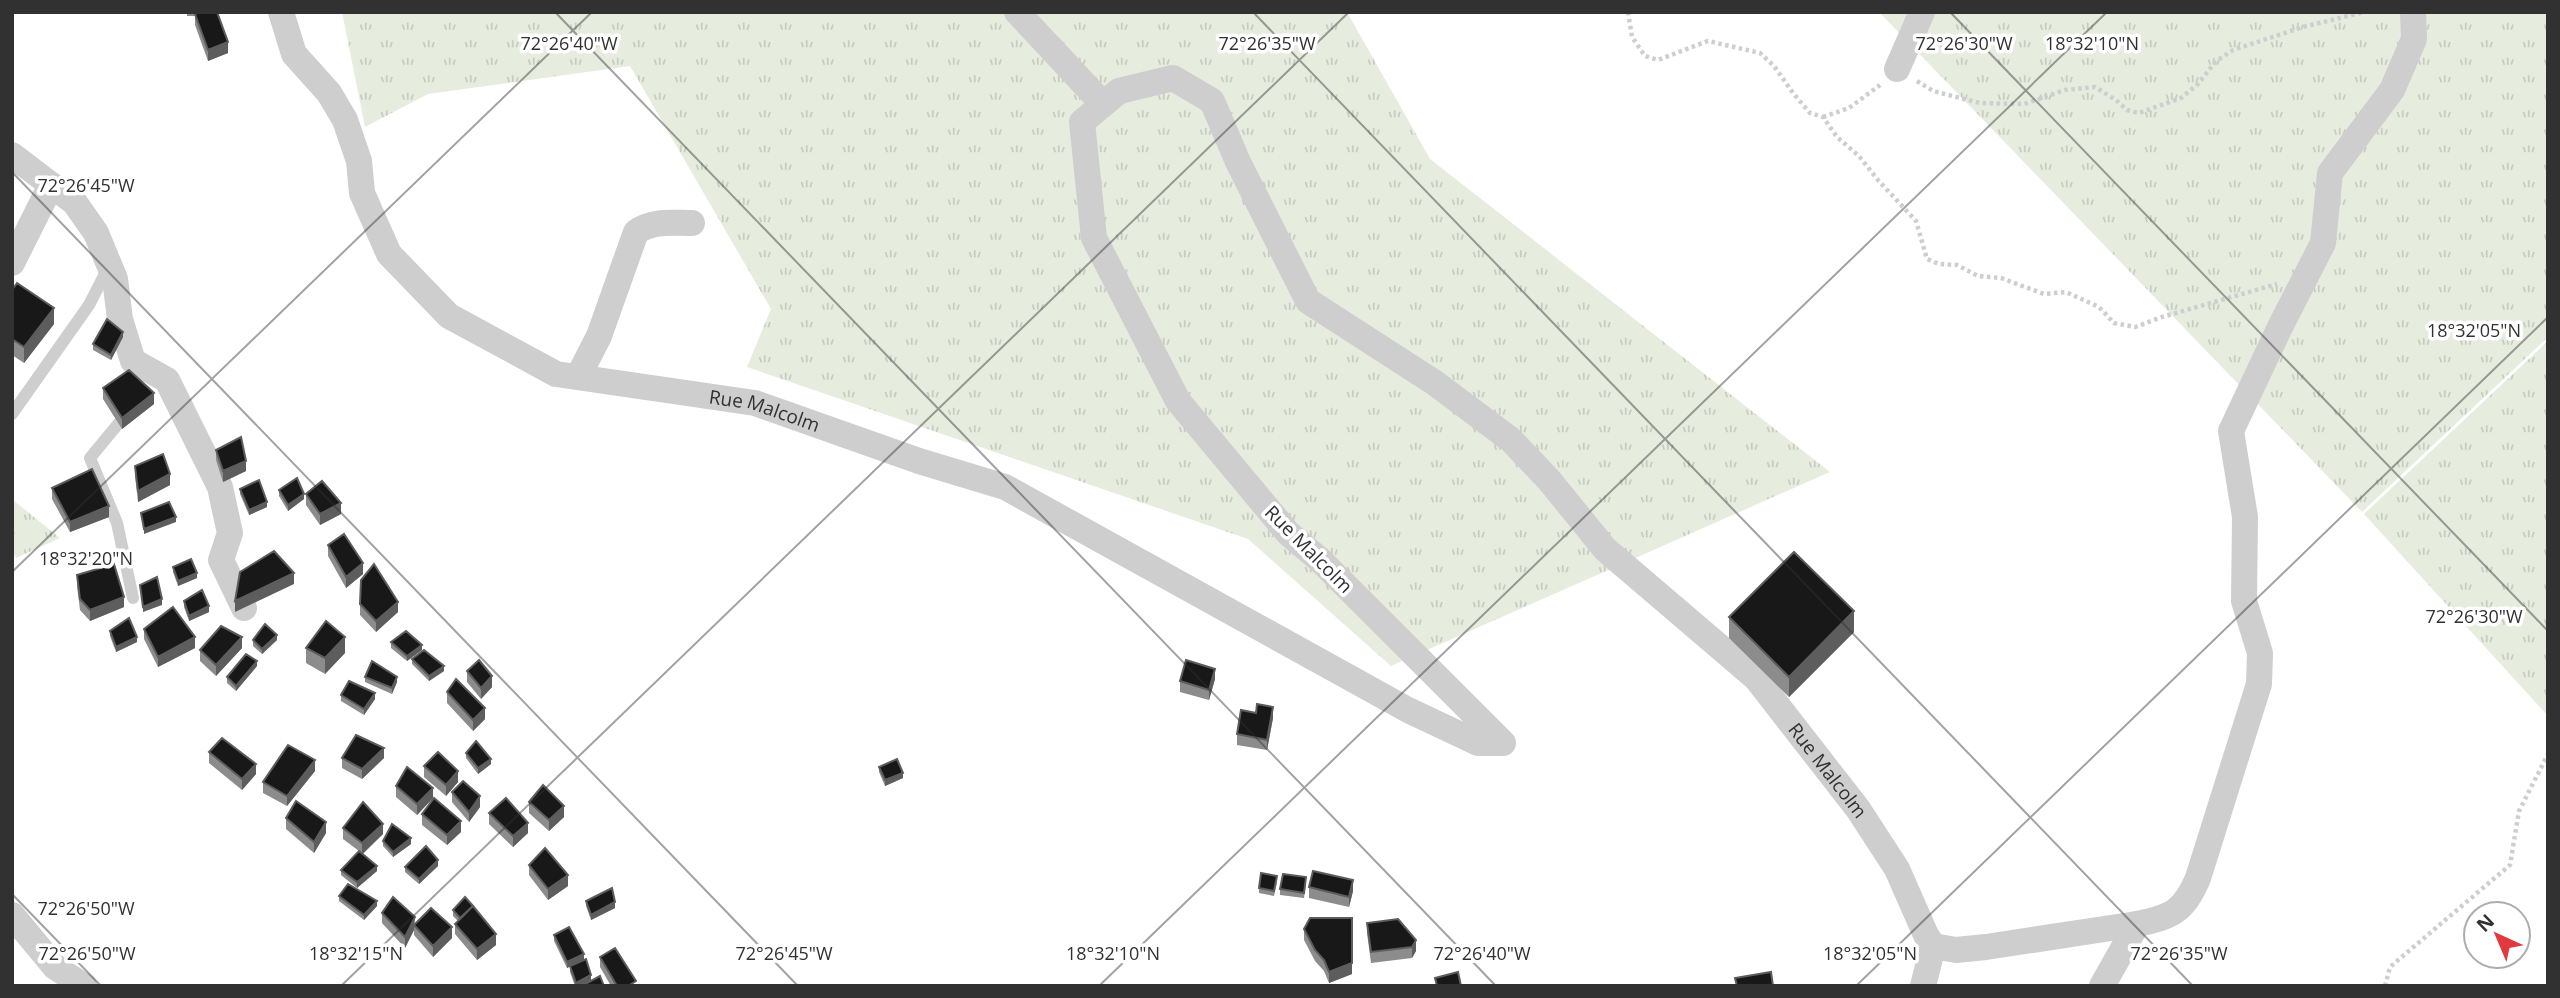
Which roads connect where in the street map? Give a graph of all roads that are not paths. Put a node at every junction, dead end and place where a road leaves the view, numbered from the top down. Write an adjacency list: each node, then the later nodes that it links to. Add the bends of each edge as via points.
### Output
1 (281, 12): 12 (street, Rue Malcolm, via 294,54 329,93 345,120 359,162 362,193 389,254 449,316 556,374)
2 (1017, 12): 6 (street)
3 (1922, 12): 5 (street)
4 (2413, 12): 18 (street, via 2414,39 2392,90 2330,173 2323,243 2231,431 2245,517 2244,601 2260,653 2259,684 2193,892 2176,912)
5 (1897, 69)
6 (1103, 104): 12 (street, Rue Malcolm, via 1082,122 1094,238 1178,401 1288,533 1321,560 1503,743 1478,743 1408,710 1005,487 755,403); 19 (street, Rue Malcolm, via 1119,91 1173,78 1212,101 1308,301 1436,383 1511,440 1605,549 1756,678 1858,809 1897,869)
7 (12, 155): 8 (street)
8 (51, 185): 10 (street); 11 (street, via 75,203 96,233)
9 (692, 223): 12 (street, via 646,225 636,232 599,336)
10 (12, 263)
11 (110, 266): 14 (lane, via 89,305); 16 (street, via 134,367 167,380 220,487 230,533 221,560)
12 (578, 377)
13 (131, 395): 15 (lane, via 123,418 90,458 117,523)
14 (12, 414)
15 (133, 598)
16 (244, 608)
17 (12, 915): 20 (street, via 55,967)
18 (2137, 924): 19 (street, via 1986,947 1956,950); 22 (street)
19 (1933, 946): 21 (street)
20 (84, 986)
21 (1923, 986)
22 (2102, 986)

